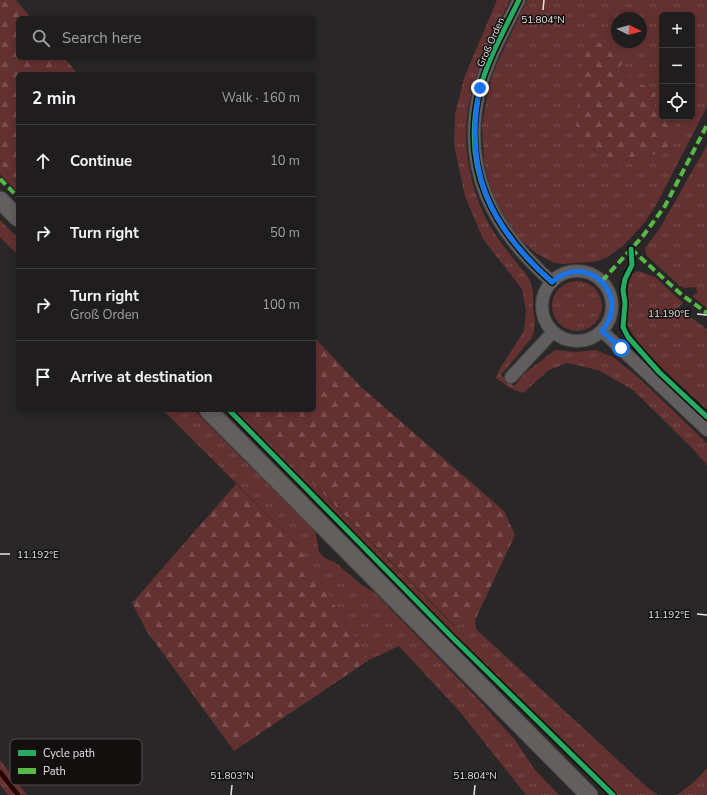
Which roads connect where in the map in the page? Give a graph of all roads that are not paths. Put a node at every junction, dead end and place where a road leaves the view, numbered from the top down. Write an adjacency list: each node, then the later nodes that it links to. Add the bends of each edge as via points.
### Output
1 (519, 0): 4 (street, Groß Orden, via 480,88 474,126 476,159 482,187 500,224 528,260)
2 (0, 200): 3 (main road)
3 (16, 216)
4 (552, 282): 5 (street, via 561,275 577,271 588,273 602,281 608,289 612,303 610,318); 6 (street, via 545,293 542,307 545,320)
5 (602, 331): 6 (street, via 592,338 581,341 569,340); 9 (street)
6 (553, 332): 7 (street)
7 (511, 377)
8 (210, 412): 10 (main road)
9 (707, 430)
10 (589, 795)

